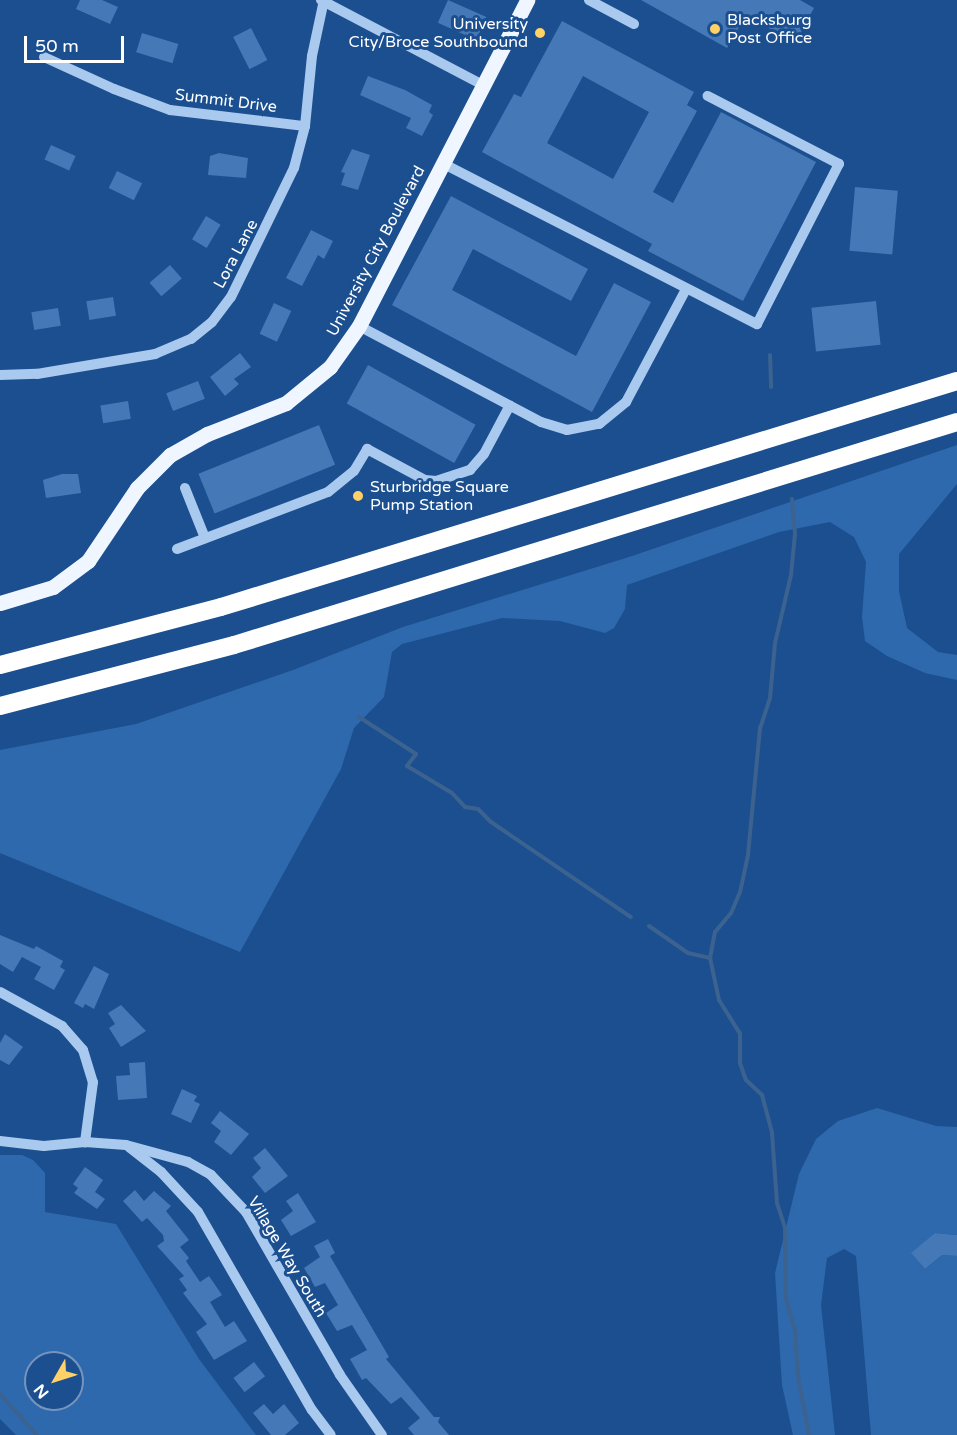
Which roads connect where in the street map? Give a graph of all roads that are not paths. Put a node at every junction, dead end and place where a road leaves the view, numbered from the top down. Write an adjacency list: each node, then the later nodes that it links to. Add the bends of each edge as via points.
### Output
1 (527, 0): 6 (main road, University City Boulevard)
2 (589, 0): 4 (street)
3 (323, 1): 6 (street); 8 (street, Lora Lane, via 312,56)
4 (634, 24)
5 (44, 57): 8 (street, Summit Drive, via 114,90 170,110)
6 (481, 84): 9 (main road, University City Boulevard)
7 (708, 96): 10 (street, via 839,164 757,324)
8 (305, 126): 12 (street, Lora Lane, via 294,168 267,228 231,297 212,322 191,339 155,354 20,376)
9 (442, 163): 10 (street); 11 (main road, University City Boulevard)
10 (686, 289): 14 (street, via 626,402 612,417 599,424 559,429)
11 (359, 326): 14 (street); 19 (main road, University City Boulevard, via 330,367 295,398 198,438 156,467 136,488 103,544 79,570 44,591)
12 (0, 375)
13 (957, 381): 20 (highway, via 221,607)
14 (510, 405): 17 (street, via 484,454 470,470 436,481 425,480 367,449 354,471 328,492)
15 (957, 422): 21 (highway, via 234,645)
16 (185, 488): 17 (street)
17 (205, 538): 18 (street)
18 (177, 549)
19 (0, 603)
20 (0, 665)
21 (0, 706)
22 (0, 992): 24 (street, via 62,1026 83,1050 93,1082)
23 (0, 1141): 24 (street, Village Way South, via 44,1146)
24 (86, 1142): 25 (street, Village Way South)
25 (126, 1145): 26 (street, via 168,1179 198,1212 312,1410); 27 (street, Village Way South, via 188,1162 229,1192 246,1212 340,1375)
26 (331, 1435)
27 (382, 1435)

